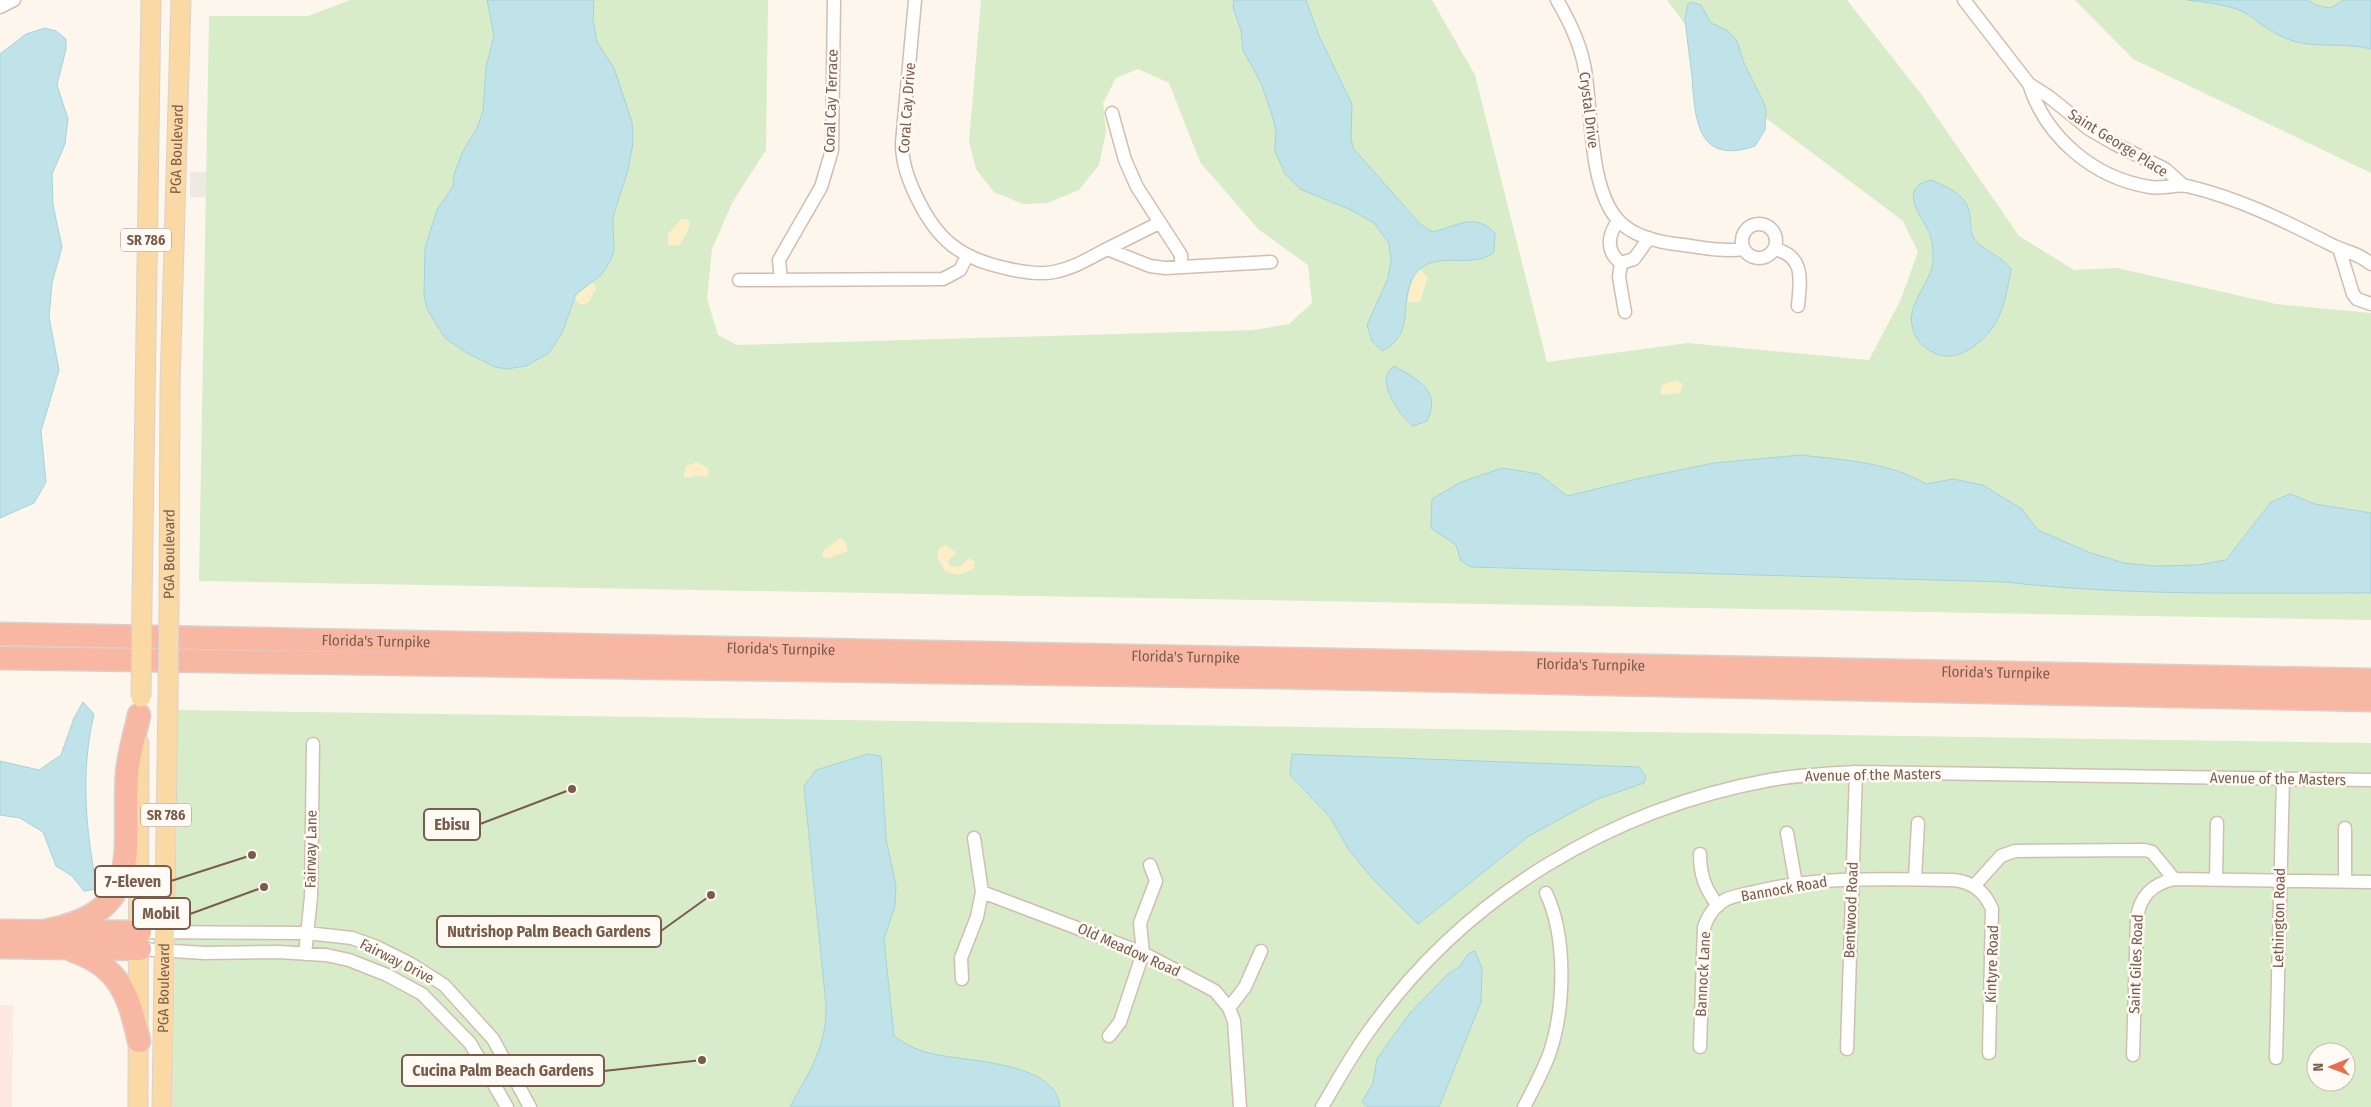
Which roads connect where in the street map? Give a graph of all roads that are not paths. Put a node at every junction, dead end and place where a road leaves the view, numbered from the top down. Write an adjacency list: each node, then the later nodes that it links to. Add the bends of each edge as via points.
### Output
1 (14, 0): 8 (street)
2 (151, 0): 33 (main road, PGA Boulevard / SR 786, bridge)
3 (181, 0): 59 (main road, PGA Boulevard / SR 786, bridge, via 170,387)
4 (834, 0): 25 (street, Coral Cay Terrace, via 832,150 821,186 779,260)
5 (915, 0): 19 (street, Coral Cay Drive, via 902,143 904,166 928,221 946,241)
6 (1557, 0): 12 (street, Crystal Drive, via 1580,49 1598,181)
7 (1964, 0): 9 (street, Saint George Place)
8 (0, 7)
9 (2029, 84): 11 (street, Saint George Place, via 2089,129 2165,169); 11 (street, Saint George Place, via 2036,106 2052,128 2084,160 2134,184 2171,188)
10 (1112, 114): 13 (street, via 1125,160)
11 (2183, 185): 15 (street, Saint George Place, via 2270,214)
12 (1618, 221): 14 (street); 21 (street, via 1611,231 1609,245)
13 (1159, 223): 16 (street, Coral Cay Drive); 23 (street, via 1181,255)
14 (1649, 238): 17 (street, via 1664,243 1732,251); 21 (street, via 1634,258)
15 (2339, 248): 22 (street, Saint George Place, via 2359,255); 26 (street, via 2353,294 2364,303)
16 (1107, 249): 19 (street, Coral Cay Drive, via 1068,269 1036,273 992,266); 23 (street, via 1157,268)
17 (1744, 249): 18 (street, via 1752,256 1762,258); 18 (street, via 1745,232 1759,224 1774,233)
18 (1774, 249): 27 (street, via 1788,254 1798,265 1801,279)
19 (967, 256): 25 (street, via 960,270 942,279)
20 (1271, 262): 23 (street)
21 (1621, 263): 28 (street, via 1619,277)
22 (2371, 264)
23 (1181, 267)
24 (739, 280): 25 (street)
25 (781, 280)
26 (2371, 304)
27 (1798, 306)
28 (1625, 312)
29 (3, 633): 31 (highway, Florida's Turnpike)
30 (0, 658): 32 (highway, Florida's Turnpike, via 1276,677)
31 (2371, 680)
32 (2371, 700)
33 (140, 706): 57 (highway, via 127,774 126,861 120,883 108,902 93,916); 61 (main road, PGA Boulevard / SR 786)
34 (313, 744): 60 (street, Fairway Lane)
35 (1856, 772): 36 (street, Avenue of the Masters); 45 (street, Bentwood Road); 82 (street, Avenue of the Masters, via 1771,780 1682,801 1623,824 1533,873 1472,918 1423,965 1369,1030)
36 (2283, 778): 37 (street, Avenue of the Masters); 49 (street, Lethington Road)
37 (2371, 780)
38 (1918, 823): 46 (street)
39 (2217, 823): 48 (street)
40 (2345, 828): 50 (street)
41 (1787, 833): 52 (street)
42 (974, 838): 54 (street)
43 (1700, 854): 56 (street, via 1700,874)
44 (1150, 864): 66 (street, via 1156,882 1140,923)
45 (1852, 879): 46 (street); 52 (street, Bannock Road); 73 (street, Bentwood Road)
46 (1915, 879): 53 (street, via 1954,880)
47 (2174, 879): 48 (street, Saint Giles Road); 53 (street, via 2152,852 2145,850 2008,852); 75 (street, Saint Giles Road, via 2148,891 2138,911)
48 (2216, 880): 49 (street, Saint Giles Road)
49 (2280, 881): 50 (street, Saint Giles Road); 76 (street, Lethington Road)
50 (2346, 882): 51 (street, Saint Giles Road)
51 (2371, 882)
52 (1796, 884): 56 (street, Bannock Road, via 1732,898)
53 (1974, 886): 74 (street, Kintyre Road, via 1986,896 1993,916)
54 (982, 892): 66 (street, Old Meadow Road); 68 (street, via 977,917 961,958)
55 (1546, 893): 83 (street, via 1553,908 1560,941 1558,1007 1549,1054)
56 (1718, 906): 72 (street, Bannock Lane, via 1707,920 1703,935)
57 (48, 930): 58 (highway); 61 (highway)
58 (0, 931)
59 (165, 932): 60 (street, Fairway Drive); 61 (street, Fairway Drive); 64 (main road, PGA Boulevard / SR 786)
60 (307, 933): 67 (street, Fairway Lane); 80 (street, Fairway Drive, via 360,941 411,964 444,985 493,1040)
61 (140, 940): 63 (highway); 64 (street, Fairway Drive); 71 (main road, PGA Boulevard / SR 786)
62 (0, 947): 63 (highway)
63 (66, 948): 71 (highway, via 93,958 120,984 131,1005)
64 (164, 951): 67 (street, Fairway Drive); 78 (main road, PGA Boulevard / SR 786)
65 (1261, 951): 69 (street, via 1245,987)
66 (1143, 953): 69 (street, Old Meadow Road, via 1208,987); 70 (street, via 1120,1022)
67 (305, 954): 79 (street, Fairway Drive, via 349,960 422,994 470,1043)
68 (962, 979)
69 (1228, 1008): 81 (street, Old Meadow Road, via 1235,1028)
70 (1109, 1036)
71 (139, 1040): 77 (main road, PGA Boulevard / SR 786)
72 (1700, 1047)
73 (1847, 1049)
74 (1989, 1053)
75 (2133, 1055)
76 (2276, 1058)
77 (138, 1107)
78 (162, 1107)
79 (507, 1107)
80 (530, 1107)
81 (1240, 1107)
82 (1322, 1107)
83 (1524, 1107)

